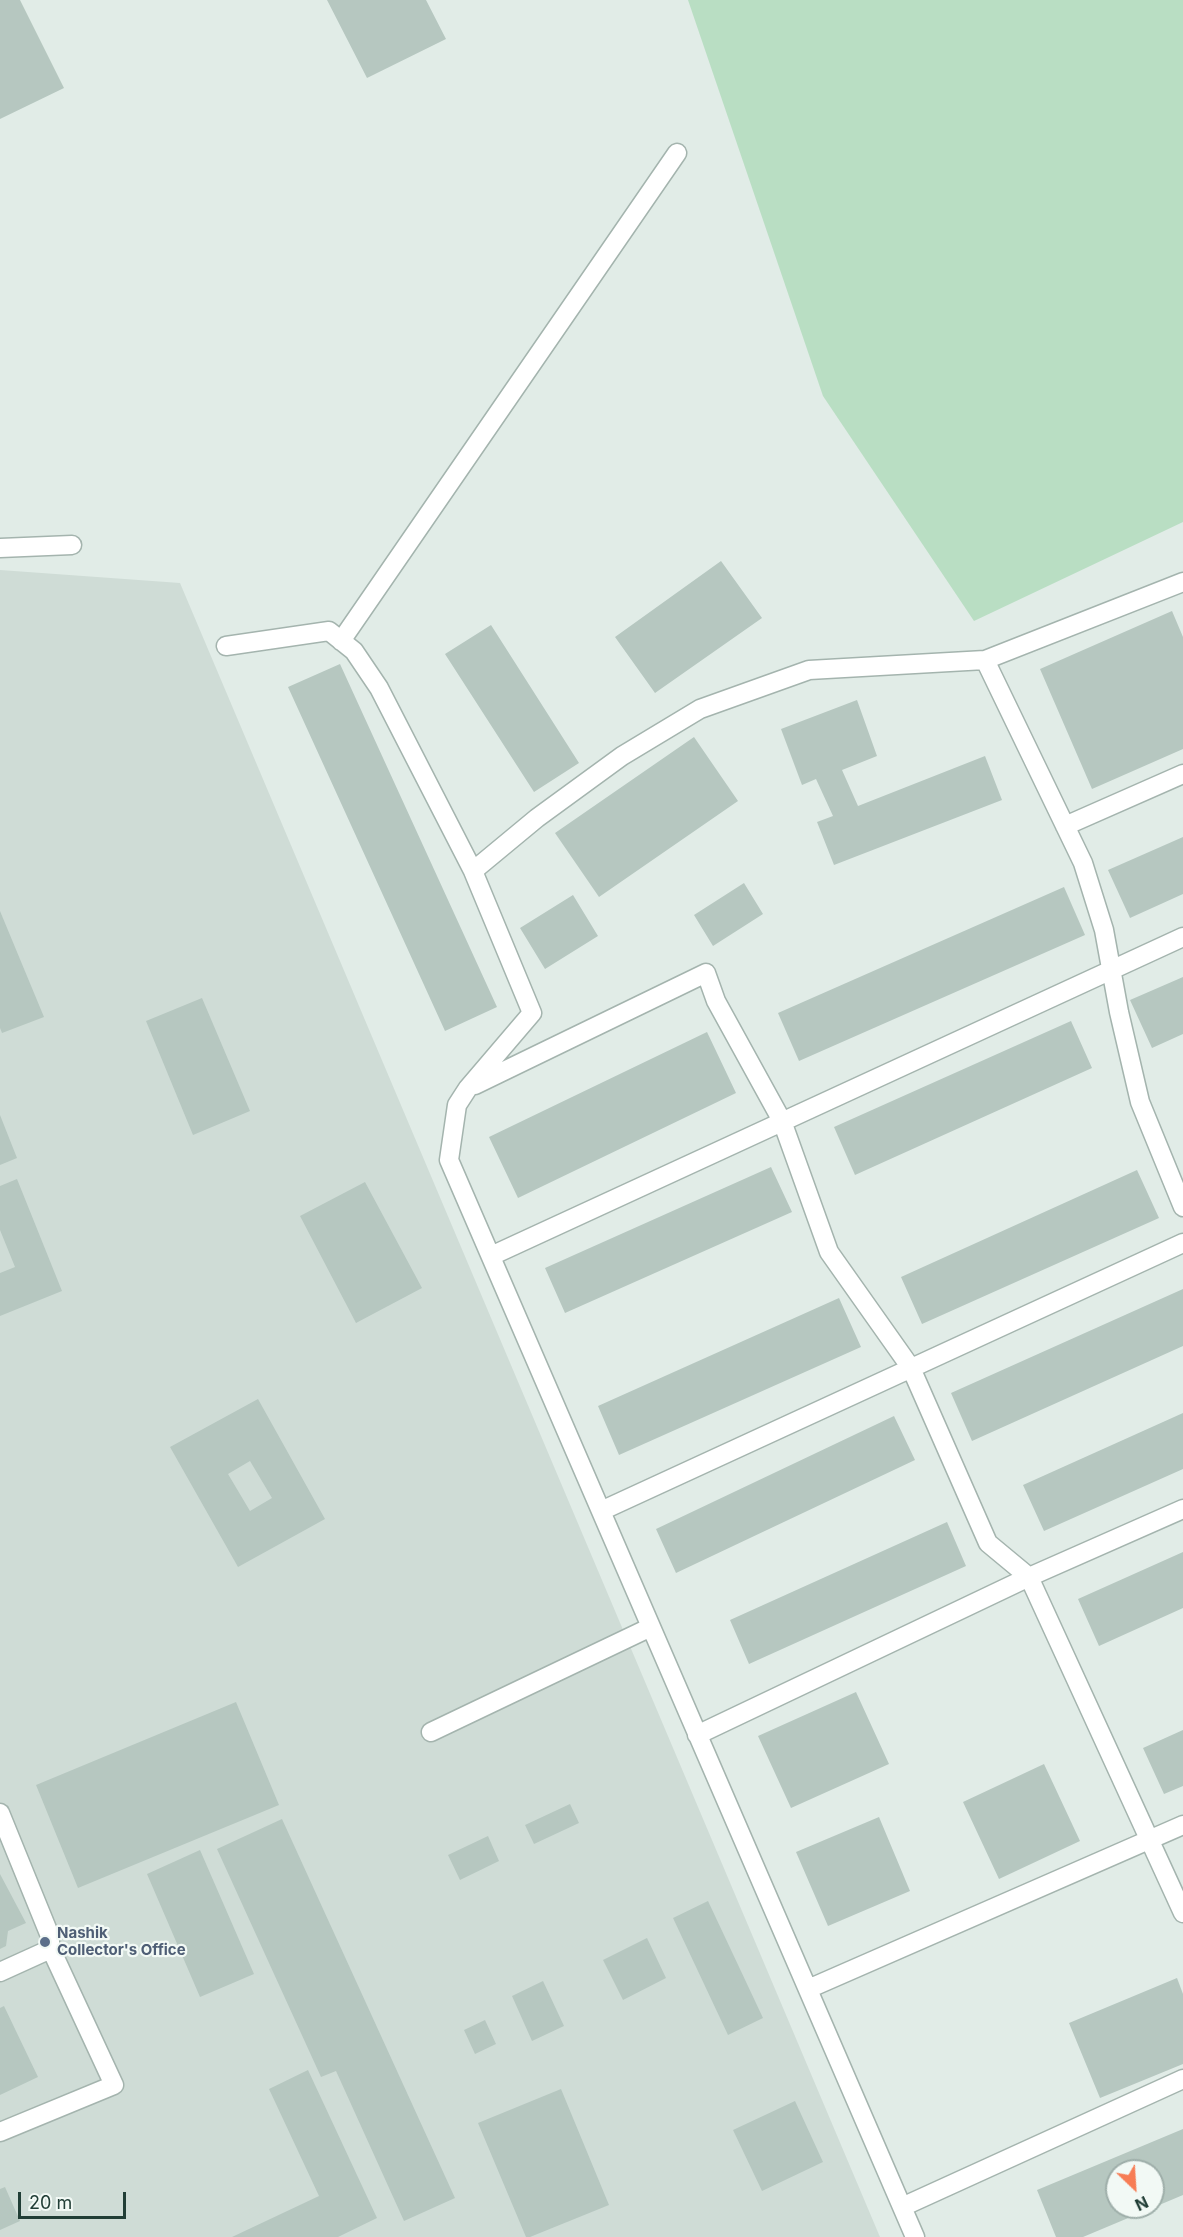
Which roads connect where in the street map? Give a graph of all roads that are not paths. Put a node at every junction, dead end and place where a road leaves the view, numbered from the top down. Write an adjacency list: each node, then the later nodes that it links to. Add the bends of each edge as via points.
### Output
1 (678, 153): 5 (street)
2 (72, 545): 3 (street)
3 (0, 548)
4 (1183, 582): 7 (street)
5 (341, 641): 6 (street, via 329,631); 10 (street, via 354,651 379,688)
6 (226, 646)
7 (985, 660): 9 (street); 10 (street, via 809,670 700,709 622,756)
8 (1183, 774): 9 (street)
9 (1065, 826): 12 (street, via 1086,874 1104,930)
10 (473, 871): 13 (street, via 532,1012)
11 (1183, 937): 12 (street)
12 (1111, 968): 14 (street); 15 (street, via 1140,1102)
13 (468, 1088): 14 (street, via 706,974 716,1001); 17 (street, via 457,1105 449,1160)
14 (782, 1121): 17 (street); 18 (street, via 829,1252)
15 (1183, 1207)
16 (1183, 1243): 18 (street)
17 (491, 1256): 20 (street)
18 (911, 1368): 20 (street); 21 (street, via 988,1543)
19 (1183, 1509): 21 (street)
20 (601, 1511): 22 (street)
21 (1029, 1577): 24 (street); 27 (street)
22 (651, 1626): 23 (street); 24 (street)
23 (431, 1731)
24 (697, 1735): 31 (street)
25 (0, 1814): 29 (street, via 50,1936)
26 (1183, 1826): 27 (street)
27 (1150, 1840): 28 (street); 31 (street)
28 (1183, 1913)
29 (50, 1947): 30 (street); 33 (street, via 114,2085)
30 (0, 1972)
31 (808, 1989): 34 (street)
32 (1183, 2079): 34 (street)
33 (0, 2132)
34 (902, 2207): 35 (street)
35 (915, 2237)

